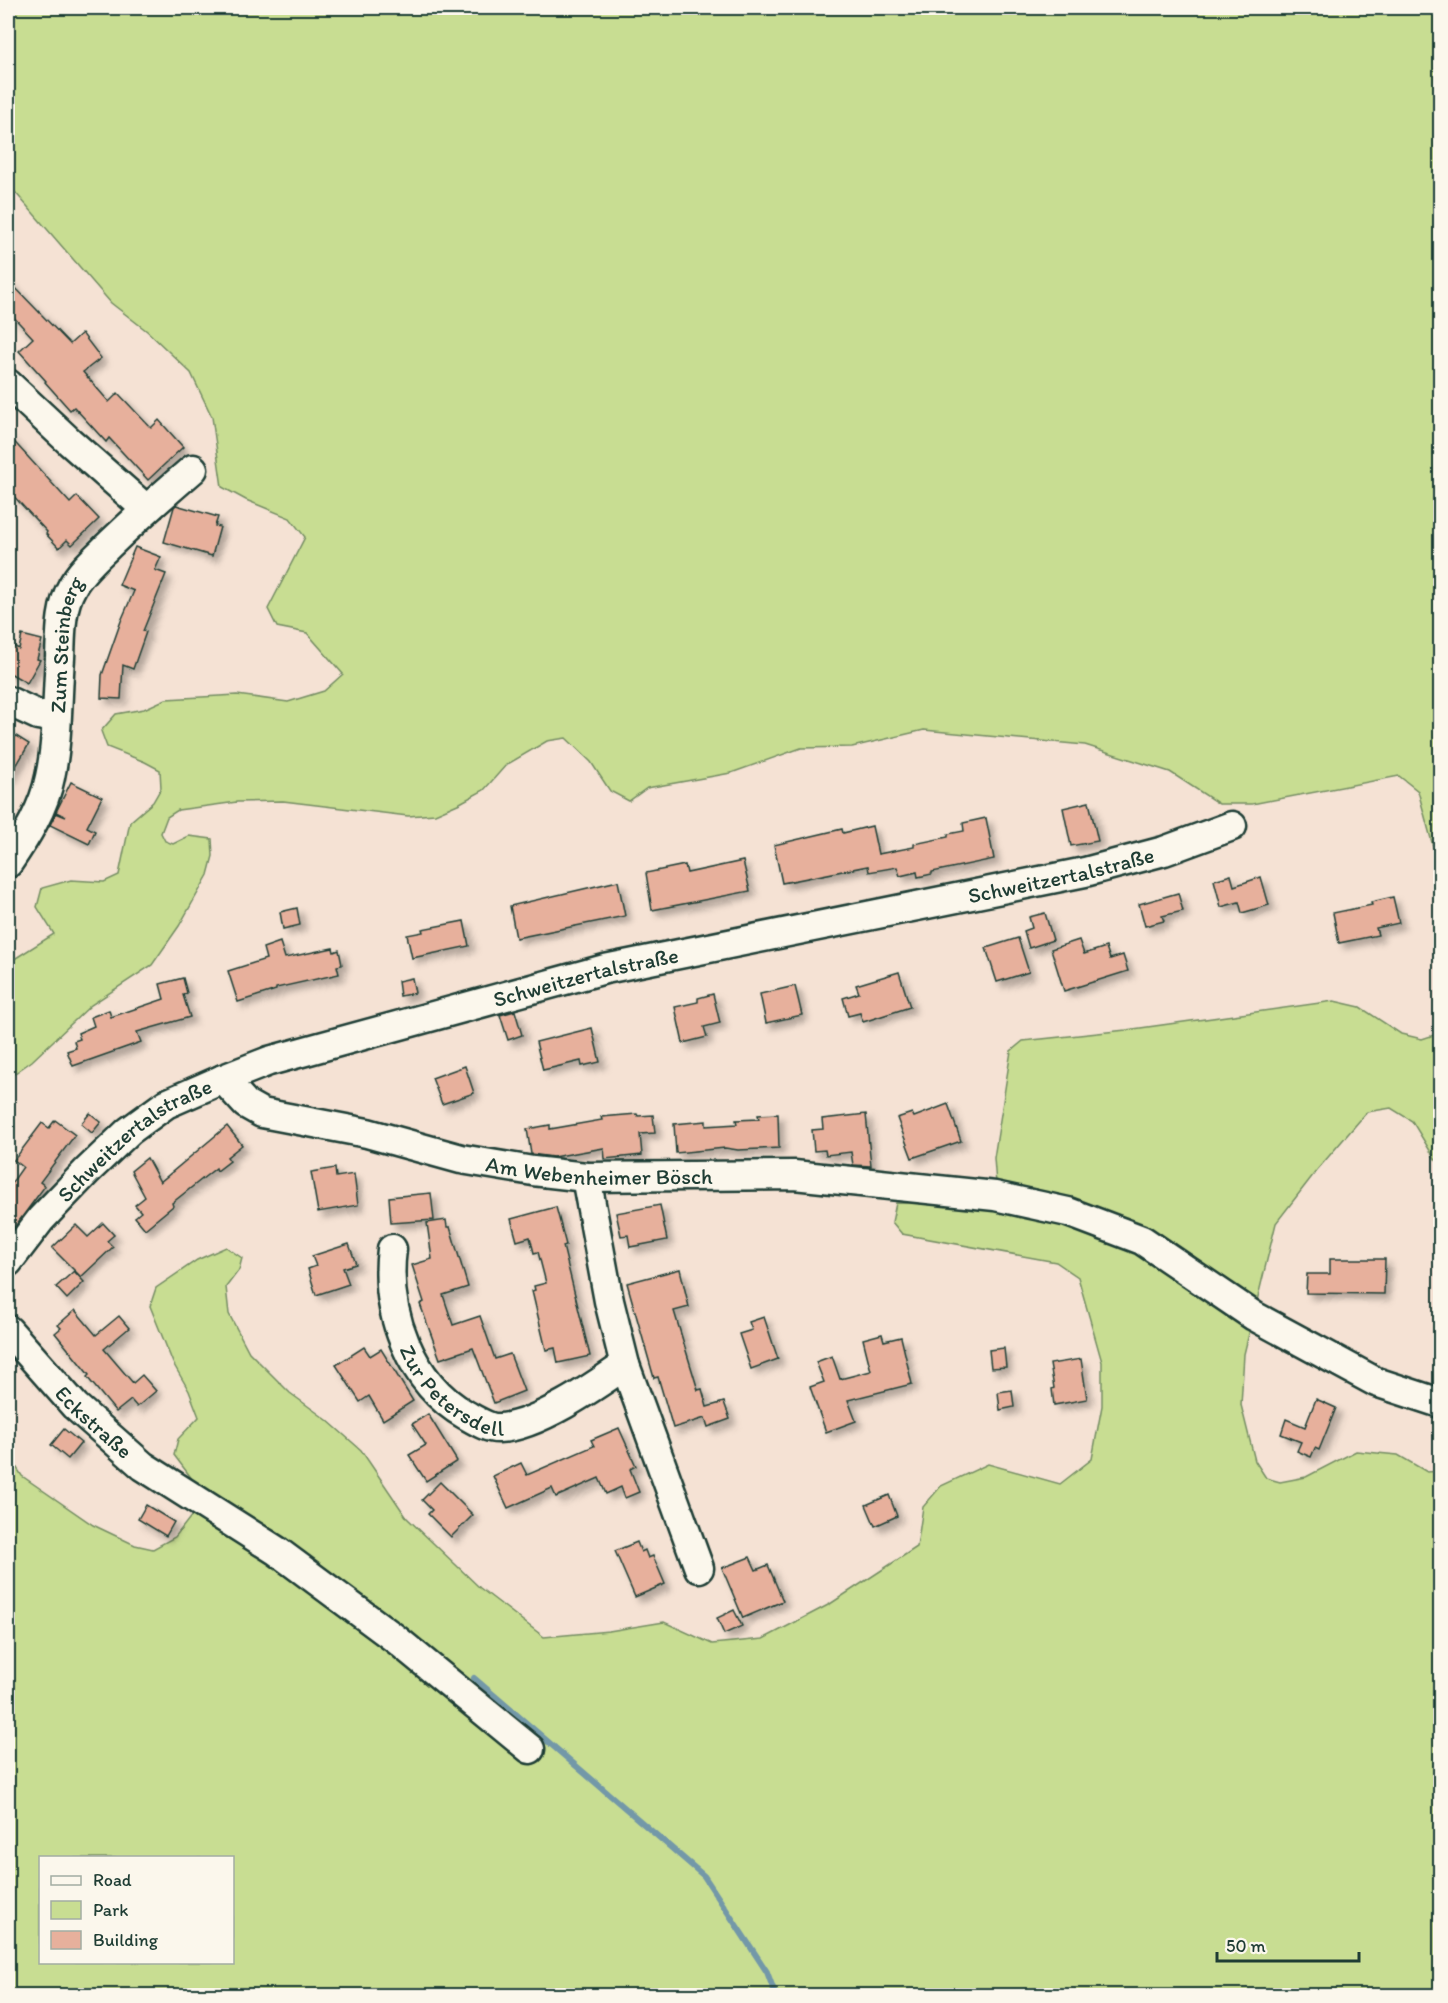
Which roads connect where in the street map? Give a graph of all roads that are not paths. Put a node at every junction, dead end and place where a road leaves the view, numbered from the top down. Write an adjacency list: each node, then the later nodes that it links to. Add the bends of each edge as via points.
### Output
1 (8, 384): 3 (street)
2 (193, 469): 3 (street, Zum Steinberg)
3 (146, 509): 5 (street, Zum Steinberg, via 71,587 65,602)
4 (8, 700): 5 (street, via 38,715)
5 (55, 718): 7 (street, Zum Steinberg, via 47,788 40,808)
6 (1232, 826): 8 (street, Schweitzertalstraße, via 1164,851 1085,872 604,969 269,1061)
7 (8, 862)
8 (223, 1079): 9 (street, Am Webenheimer Bösch, via 246,1104 262,1113 367,1133 461,1160); 11 (street, Schweitzertalstraße, via 166,1104 129,1131 87,1170)
9 (586, 1177): 13 (street); 14 (street, Am Webenheimer Bösch, via 794,1175 995,1196 1068,1212 1142,1240 1254,1316 1376,1382)
10 (392, 1249): 13 (street, Zur Petersdell, via 393,1297 411,1359 455,1408 478,1421 497,1429 518,1426 592,1388)
11 (8, 1262)
12 (8, 1330): 16 (street, Eckstraße, via 75,1406 143,1466 277,1551 388,1633)
13 (625, 1365): 15 (street)
14 (1440, 1403)
15 (699, 1568)
16 (530, 1749)

